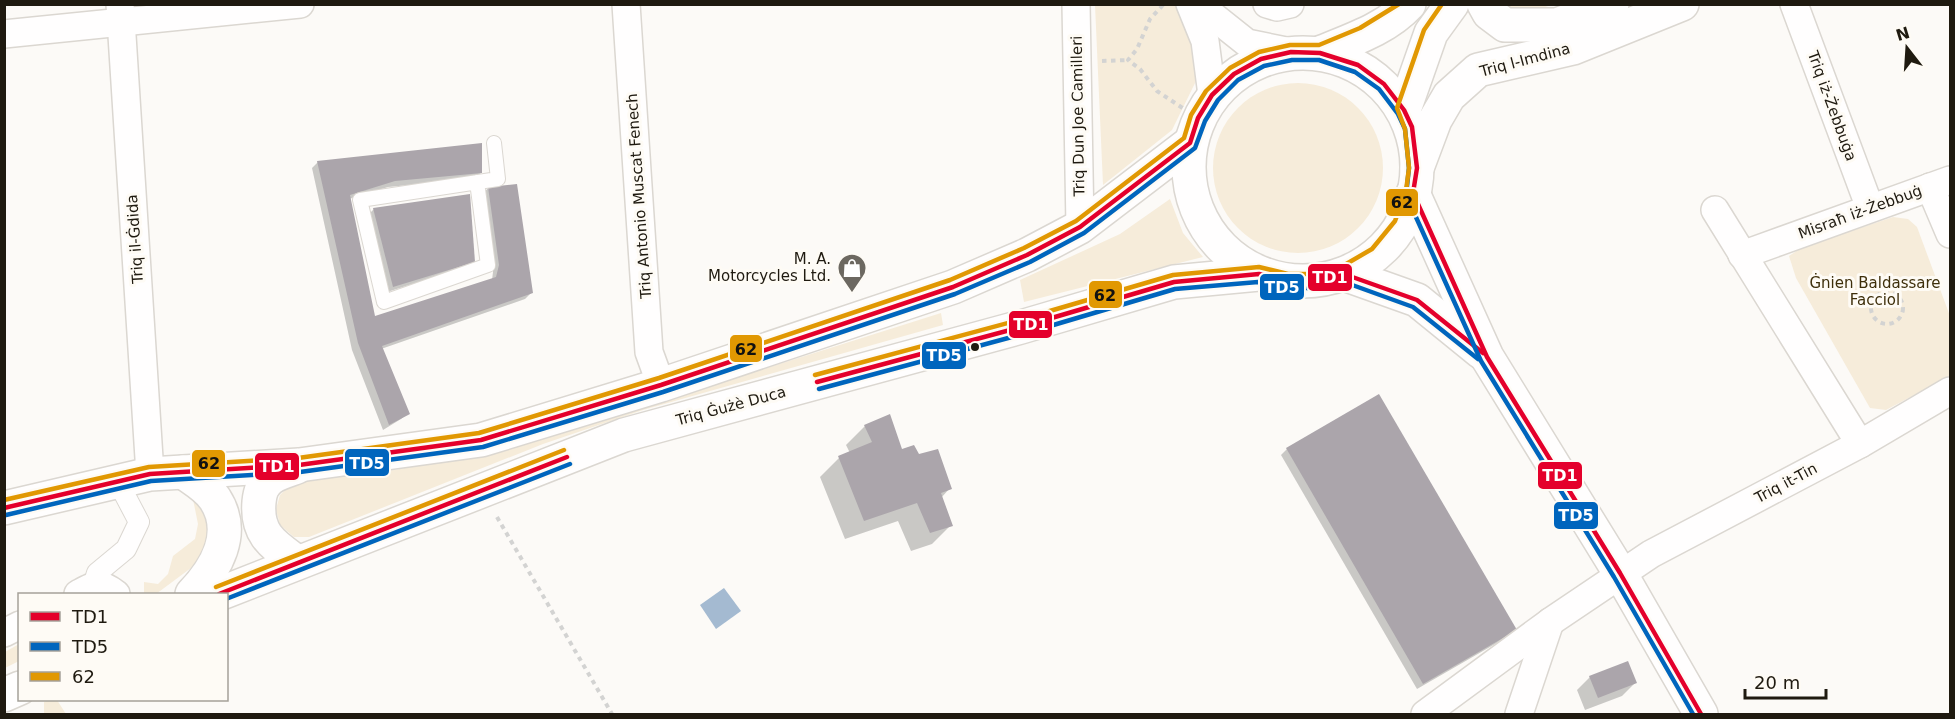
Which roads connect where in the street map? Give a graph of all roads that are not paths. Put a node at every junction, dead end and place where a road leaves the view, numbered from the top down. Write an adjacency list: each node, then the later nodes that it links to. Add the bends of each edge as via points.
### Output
1 (300, 4): 14 (street)
2 (626, 4): 31 (street, Triq Antonio Muscat Fenech, via 649,352)
3 (1076, 4): 25 (street, Triq Dun Joe Camilleri)
4 (1190, 4): 18 (street, via 1205,41)
5 (1198, 4): 16 (street, via 1247,43)
6 (1267, 4): 7 (street)
7 (1290, 4)
8 (1409, 4): 16 (main road, via 1363,35)
9 (1452, 4): 17 (main road, via 1431,33)
10 (1484, 4): 11 (main road, Triq l-Imdina, via 1505,25 1557,25)
11 (1612, 4)
12 (1682, 4): 20 (main road, Triq l-Imdina, via 1573,48 1478,70 1449,96 1435,120)
13 (1794, 4): 23 (street, Triq iż-Żebbuġa)
14 (121, 14): 15 (street); 36 (street, Triq il-Ġdida)
15 (4, 34)
16 (1305, 52): 17 (main road, via 1358,65 1384,84); 18 (main road, via 1261,59 1234,74)
17 (1404, 110): 20 (main road, via 1412,127)
18 (1200, 119): 25 (main road); 28 (main road, via 1188,183 1201,221 1226,252)
19 (494, 143): 21 (lane, via 498,179)
20 (1415, 181): 29 (main road, Triq l-Imdina, via 1402,225 1377,255); 30 (main road)
21 (477, 182): 21 (lane, via 488,265 384,303 360,200)
22 (1940, 184): 23 (street, Misraħ iż-Żebbuġ); 26 (street, Misraħ iż-Żebbuġ)
23 (1870, 208): 27 (street, Misraħ iż-Żebbuġ)
24 (1715, 210): 27 (street)
25 (1080, 227): 31 (main road, via 1027,255 953,286)
26 (1950, 234)
27 (1742, 255): 33 (street)
28 (1259, 273): 29 (main road, Triq l-Imdina, via 1287,281 1316,281); 39 (main road, Triq Ġużè Duca, via 1174,282 624,435)
29 (1344, 274): 30 (main road, via 1417,300)
30 (1488, 357): 40 (main road)
31 (661, 385): 34 (main road, via 481,440)
32 (1950, 391): 33 (street, Triq it-Tin)
33 (1860, 444): 40 (street, Triq it-Tin)
34 (299, 465): 35 (main road); 39 (main road, via 271,478 260,490 258,509 260,525 270,542)
35 (183, 472): 36 (main road); 42 (main road, via 215,499 225,530 222,549 208,577)
36 (150, 474): 37 (main road)
37 (118, 482): 38 (main road); 41 (street, via 139,522 126,549 97,573)
38 (4, 508)
39 (297, 562): 43 (main road, Triq Ġużè Duca)
40 (1620, 573): 44 (street, Triq it-Tin); 51 (main road)
41 (95, 592)
42 (193, 593)
43 (221, 593)
44 (1550, 622): 49 (street, Triq it-Tin); 50 (street)
45 (18, 626): 46 (street)
46 (4, 633)
47 (18, 689): 48 (main road)
48 (4, 695)
49 (1425, 714)
50 (1519, 714)
51 (1701, 714)

